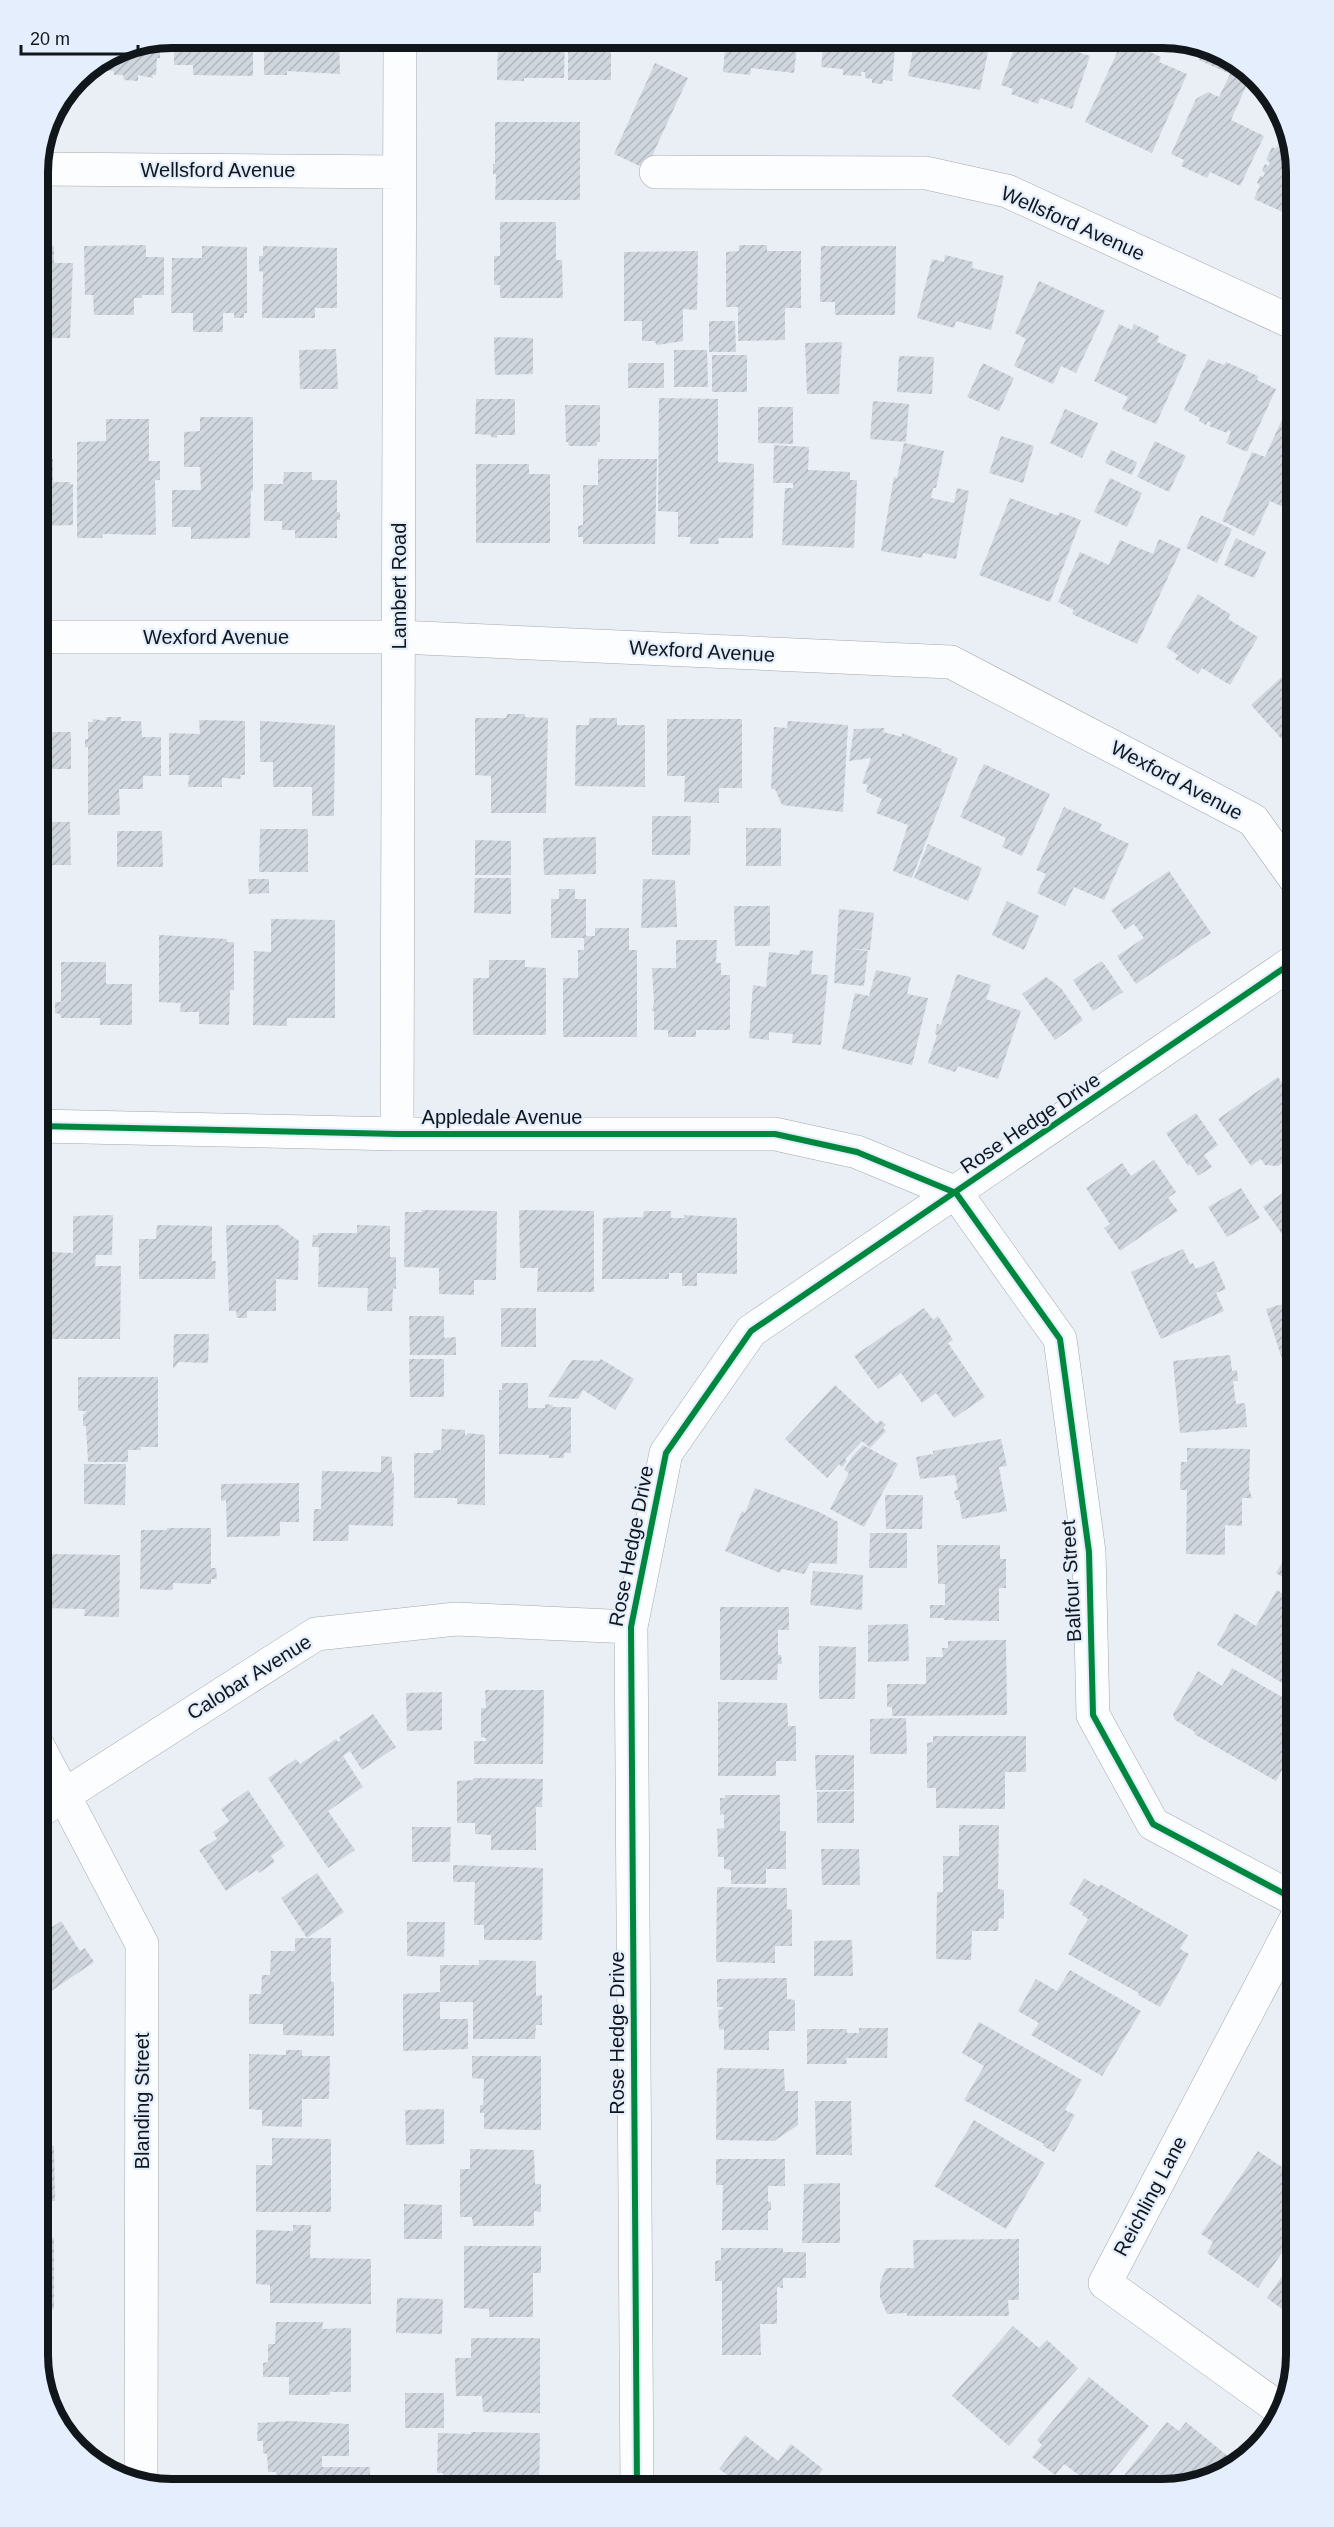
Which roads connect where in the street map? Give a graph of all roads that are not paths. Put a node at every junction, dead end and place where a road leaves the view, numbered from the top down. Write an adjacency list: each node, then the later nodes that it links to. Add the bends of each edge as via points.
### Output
1 (400, 48): 3 (street, Lambert Road)
2 (48, 169): 3 (street, Wellsford Avenue)
3 (399, 171): 7 (street, Lambert Road)
4 (656, 172): 5 (street, Wellsford Avenue, via 926,173 1007,191)
5 (1286, 319)
6 (48, 637): 7 (street, Wexford Avenue)
7 (399, 637): 8 (street, Wexford Avenue, via 951,662 1253,820); 11 (street, Lambert Road)
8 (1286, 866)
9 (1286, 967): 12 (street, Rose Hedge Drive)
10 (48, 1126): 11 (street, Appledale Avenue)
11 (397, 1134): 12 (street, Appledale Avenue, via 775,1134 857,1152)
12 (956, 1193): 13 (street, Rose Hedge Drive, via 751,1331 666,1453); 17 (street, Balfour Street, via 1060,1339 1089,1551 1093,1715 1153,1824)
13 (631, 1627): 15 (street, Calobar Avenue, via 456,1619 316,1634); 21 (street, Rose Hedge Drive)
14 (48, 1764): 15 (street, Blanding Street)
15 (64, 1794): 16 (street, Calobar Avenue); 20 (street, Blanding Street, via 142,1944)
16 (48, 1805)
17 (1286, 1895)
18 (1286, 1937): 19 (street, Reichling Lane, via 1105,2283)
19 (1275, 2405)
20 (141, 2475)
21 (637, 2479)

